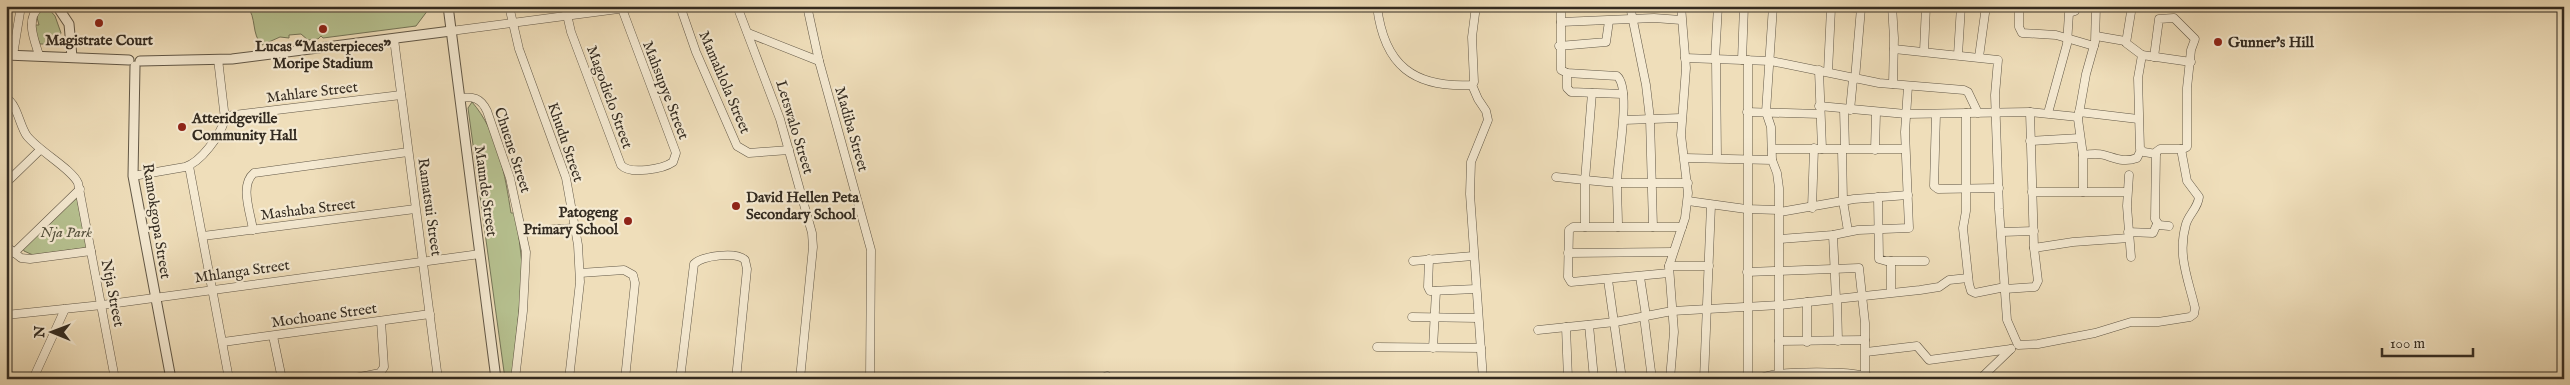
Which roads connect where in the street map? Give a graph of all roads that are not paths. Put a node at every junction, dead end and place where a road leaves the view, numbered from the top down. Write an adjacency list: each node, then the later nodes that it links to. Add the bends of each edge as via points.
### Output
1 (20, 6): 47 (street)
2 (40, 6): 50 (street, via 33,13 32,21)
3 (57, 6): 51 (street, via 68,24)
4 (448, 6): 37 (street, Maunde Street)
5 (509, 6): 36 (street, Khudu Street)
6 (565, 6): 31 (street, Magodielo Street)
7 (641, 6): 29 (street)
8 (680, 6): 98 (street, Mamahlola Street, via 696,52 737,146 749,153)
9 (737, 6): 38 (street, Letswalo Street)
10 (807, 6): 58 (street, Madiba Street)
11 (1377, 6): 66 (street, via 1386,43 1408,71 1443,86)
12 (1476, 6): 66 (street)
13 (1561, 6): 35 (street)
14 (1630, 6): 32 (street)
15 (1681, 6): 33 (street)
16 (1718, 6): 56 (street)
17 (1744, 6): 57 (street)
18 (1773, 6): 59 (street)
19 (1820, 6): 30 (street)
20 (1892, 6): 45 (street)
21 (1926, 6): 46 (street)
22 (1961, 6): 48 (street)
23 (1986, 6): 52 (street)
24 (2020, 6): 41 (street, via 2020,32)
25 (2076, 6): 41 (street, via 2075,11 2069,13)
26 (2096, 6): 39 (street)
27 (2132, 6): 42 (street)
28 (1861, 7): 30 (street); 64 (street)
29 (621, 8): 31 (street); 110 (street, Mahsupye Street, via 676,153 670,164)
30 (1831, 8): 62 (street)
31 (566, 15): 36 (street); 110 (street, Magodielo Street, via 621,165 630,170)
32 (1633, 19): 33 (street); 34 (street); 88 (street)
33 (1681, 20): 54 (street)
34 (1609, 21): 35 (street); 43 (street, via 1606,42)
35 (1561, 22): 43 (street)
36 (512, 23): 37 (street); 140 (street, Khudu Street, via 563,168)
37 (451, 31): 40 (street); 72 (street, Maunde Street)
38 (748, 33): 58 (street); 98 (street, Letswalo Street)
39 (2096, 36): 42 (street); 44 (street)
40 (394, 38): 55 (street); 70 (street, Ramatsui Street)
41 (2068, 39): 44 (street); 82 (street)
42 (2126, 41): 49 (street, via 2127,46)
43 (1559, 46): 63 (street, via 1561,70)
44 (2094, 46): 85 (street)
45 (1894, 48): 46 (street); 65 (street)
46 (1924, 51): 48 (street)
47 (10, 55): 50 (street)
48 (1958, 55): 52 (street)
49 (2142, 55): 53 (street); 89 (street, via 2138,78)
50 (39, 56): 51 (street)
51 (72, 57): 60 (street)
52 (1978, 57): 81 (street, via 1998,62)
53 (2154, 57): 61 (street); 61 (street, via 2158,20 2174,18 2195,40)
54 (1685, 58): 56 (street); 87 (street)
55 (218, 59): 60 (street); 86 (street)
56 (1715, 59): 57 (street); 106 (street)
57 (1745, 60): 59 (street); 75 (street)
58 (819, 61): 227 (street, Madiba Street, via 871,250)
59 (1771, 61): 62 (street); 76 (street)
60 (135, 62): 112 (street, Ramokgopa Street)
61 (2191, 62): 96 (street, via 2186,104 2188,146)
62 (1824, 71): 64 (street); 73 (street)
63 (1567, 73): 68 (street, via 1569,91); 69 (street, via 1617,76)
64 (1854, 79): 65 (street); 74 (street)
65 (1893, 84): 67 (street)
66 (1472, 85): 158 (street, via 1488,120 1471,162)
67 (1908, 86): 80 (street, via 1964,90); 83 (street)
68 (1592, 93): 69 (street); 114 (street)
69 (1623, 94): 90 (street)
70 (401, 95): 86 (street, Mahlare Street); 102 (street, Ramatsui Street)
71 (6, 98): 97 (street, via 12,103 21,127)
72 (460, 98): 143 (street, Chuene Street, via 476,98 484,104 510,178); 157 (street, Maunde Street)
73 (1819, 110): 74 (street); 76 (street); 94 (street)
74 (1847, 110): 78 (street); 95 (street)
75 (1747, 112): 76 (street); 107 (street)
76 (1766, 112): 93 (street, via 1771,127)
77 (2030, 112): 81 (street); 82 (street); 92 (street)
78 (1876, 113): 83 (street); 99 (street)
79 (1966, 113): 80 (street); 84 (street); 120 (street)
80 (1978, 113): 81 (street)
81 (1995, 113): 121 (street)
82 (2048, 113): 85 (street)
83 (1906, 114): 84 (street); 100 (street)
84 (1936, 114): 120 (street, via 1933,184 1938,188)
85 (2079, 115): 89 (street); 91 (street)
86 (226, 116): 109 (street, via 222,127)
87 (1681, 118): 88 (street); 105 (street)
88 (1650, 119): 90 (street); 117 (street)
89 (2138, 119): 101 (street)
90 (1624, 120): 115 (street)
91 (2080, 138): 92 (street); 103 (street)
92 (2030, 141): 122 (street)
93 (1772, 149): 94 (street); 108 (street)
94 (1818, 149): 95 (street); 130 (street)
95 (1843, 149): 99 (street); 128 (street)
96 (2181, 149): 104 (street, via 2160,149); 206 (street, via 2187,181 2199,197 2198,205 2186,224 2182,251 2194,314 2158,322 2131,322 2101,332)
97 (40, 150): 116 (street); 119 (street, via 75,176)
98 (789, 150): 226 (street, Letswalo Street, via 813,240)
99 (1875, 150): 100 (street)
100 (1905, 150): 125 (street)
101 (2141, 150): 103 (street, via 2133,160); 104 (street)
102 (408, 152): 131 (street, Ramatsui Street); 142 (street, via 254,173 246,187)
103 (2083, 154): 123 (street)
104 (2156, 154): 134 (street)
105 (1685, 158): 106 (street); 118 (street)
106 (1717, 158): 107 (street)
107 (1746, 158): 108 (street); 132 (street)
108 (1772, 160): 133 (street, via 1779,180)
109 (189, 166): 112 (street); 149 (street)
110 (652, 168)
111 (2129, 175): 124 (street)
112 (133, 176): 180 (street, Ramokgopa Street)
113 (1556, 177): 114 (street)
114 (1585, 180): 115 (street); 136 (street)
115 (1617, 183): 117 (street); 137 (street)
116 (6, 184)
117 (1651, 184): 118 (street); 138 (street)
118 (1688, 184): 127 (street)
119 (79, 186): 153 (street, Ntja Street); 155 (street)
120 (1966, 188): 121 (street); 172 (street, via 1963,228)
121 (1999, 188): 146 (street)
122 (2032, 192): 123 (street); 145 (street)
123 (2083, 192): 124 (street)
124 (2128, 192): 148 (street)
125 (1908, 195): 126 (street); 141 (street, via 1909,228)
126 (1878, 197): 128 (street); 141 (street)
127 (1688, 201): 129 (street); 139 (street)
128 (1843, 201): 130 (street); 144 (street)
129 (1711, 205): 132 (street); 165 (street)
130 (1812, 208): 133 (street)
131 (415, 209): 142 (street, Mashaba Street); 161 (street, Ramatsui Street)
132 (1746, 209): 133 (street); 168 (street)
133 (1780, 211): 150 (street)
134 (2157, 224): 135 (street); 148 (street, via 2153,233)
135 (2169, 226)
136 (1585, 227): 137 (street); 156 (street, via 1569,228)
137 (1618, 227): 138 (street)
138 (1653, 227): 139 (street)
139 (1682, 227): 154 (street)
140 (575, 228): 143 (street); 170 (street, Khudu Street)
141 (1878, 228): 144 (street); 163 (street, via 1878,258)
142 (254, 230): 149 (street, Mashaba Street)
143 (523, 231): 221 (street, Chuene Street, via 526,277)
144 (1848, 231): 147 (street)
145 (2034, 231): 146 (street); 152 (street)
146 (2002, 232): 174 (street)
147 (1833, 235): 150 (street); 166 (street)
148 (2128, 235): 152 (street); 159 (street)
149 (203, 236): 175 (street)
150 (1780, 239): 169 (street)
151 (6, 246): 155 (street)
152 (2034, 248): 174 (street, via 2036,286)
153 (91, 251): 155 (street, via 30,259); 183 (street, Ntja Street)
154 (1673, 252): 156 (street); 167 (street)
155 (14, 253)
156 (1568, 253): 173 (street, via 1571,282)
157 (480, 254): 161 (street, Mhlanga Street); 220 (street, Maunde Street)
158 (1473, 256): 160 (street); 176 (street)
159 (2131, 257)
160 (1429, 259): 162 (street); 177 (street, via 1428,289)
161 (423, 261): 175 (street, Mhlanga Street); 189 (street, Ramatsui Street)
162 (1413, 261)
163 (1891, 261): 164 (street); 178 (street)
164 (1925, 261)
165 (1709, 266): 167 (street); 187 (street)
166 (1835, 269): 169 (street); 179 (street, via 1859,268); 181 (street)
167 (1669, 270): 171 (street); 188 (street)
168 (1747, 272): 169 (street); 185 (street)
169 (1780, 272): 184 (street)
170 (580, 273): 222 (street, Khudu Street); 223 (street, via 624,270 634,275)
171 (1640, 276): 173 (street); 192 (street)
172 (1968, 278): 174 (street, via 1973,293); 178 (street, via 1949,280 1936,288)
173 (1608, 280): 196 (street)
174 (2005, 288): 206 (street)
175 (213, 289): 180 (street, Mhlanga Street); 204 (street)
176 (1476, 289): 177 (street); 194 (street)
177 (1436, 291): 191 (street)
178 (1891, 292): 179 (street)
179 (1862, 295): 181 (street); 201 (street)
180 (156, 296): 183 (street, Mhlanga Street); 215 (street, Ramokgopa Street)
181 (1837, 299): 182 (street); 203 (street)
182 (1807, 302): 184 (street); 205 (street)
183 (102, 305): 186 (street, Mhlanga Street); 214 (street, Ntja Street)
184 (1780, 305): 185 (street); 202 (street)
185 (1747, 308): 187 (street); 237 (street)
186 (65, 309): 190 (street, Mhlanga Street); 213 (street)
187 (1709, 309): 188 (street); 236 (street)
188 (1672, 311): 192 (street); 235 (street, via 1674,332)
189 (430, 314): 195 (street, Mochoane Street); 219 (street, Ramatsui Street)
190 (6, 315)
191 (1435, 317): 193 (street); 194 (street); 208 (street)
192 (1645, 317): 196 (street); 234 (street)
193 (1412, 318)
194 (1478, 318): 209 (street)
195 (381, 320): 200 (street, Mochoane Street); 218 (street, via 384,367 376,374)
196 (1615, 322): 197 (street); 233 (street)
197 (1589, 325): 198 (street); 232 (street)
198 (1566, 327): 199 (street); 231 (street)
199 (1538, 330)
200 (273, 336): 204 (street, Mochoane Street); 217 (street)
201 (1865, 340): 203 (street); 210 (street)
202 (1779, 341): 205 (street); 211 (street)
203 (1838, 341): 205 (street)
204 (223, 342): 216 (street)
205 (1807, 342)
206 (2014, 346): 210 (street, via 1929,360 1917,346); 240 (street)
207 (1377, 347): 208 (street)
208 (1433, 348): 209 (street)
209 (1481, 348): 230 (street)
210 (1866, 352): 212 (street)
211 (1778, 372): 212 (street); 238 (street)
212 (1865, 375): 239 (street)
213 (33, 379)
214 (115, 379)
215 (172, 379)
216 (230, 379)
217 (282, 379)
218 (350, 379)
219 (438, 379)
220 (496, 379)
221 (515, 379)
222 (569, 379)
223 (625, 379)
224 (680, 379): 225 (street, via 694,264 700,260 735,255 743,257 747,269)
225 (736, 379)
226 (800, 379)
227 (870, 379)
228 (1101, 379): 229 (street, via 1107,376)
229 (1110, 379)
230 (1483, 379)
231 (1568, 379)
232 (1594, 379)
233 (1622, 379)
234 (1652, 379)
235 (1670, 379)
236 (1704, 379)
237 (1748, 379)
238 (1760, 379)
239 (1874, 379)
240 (1980, 379)

